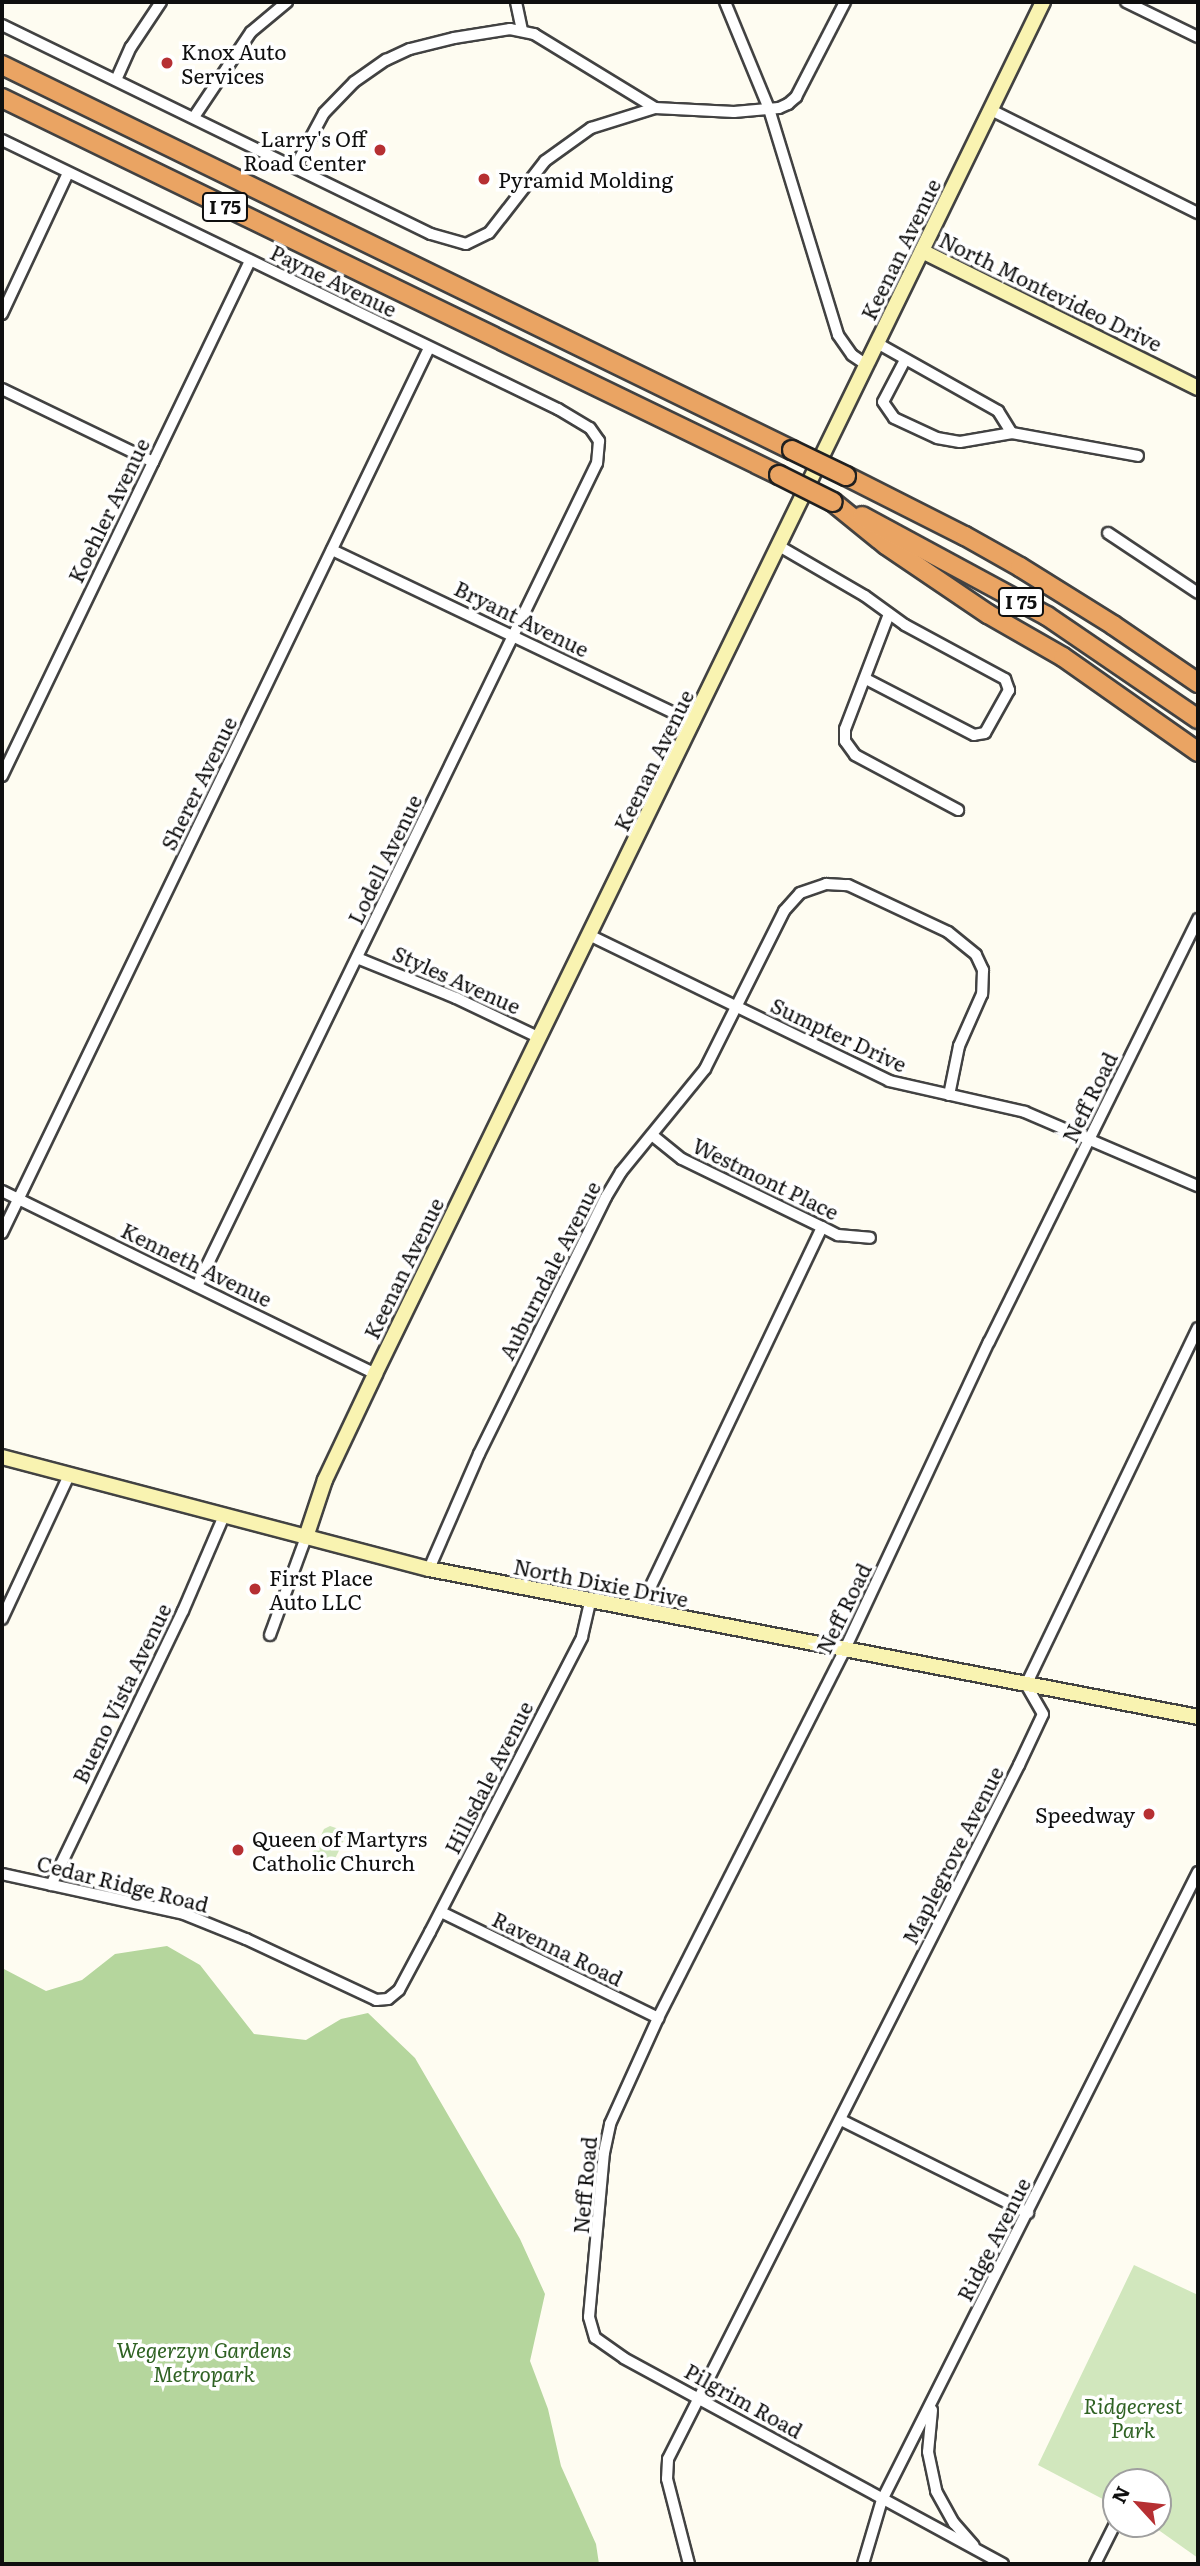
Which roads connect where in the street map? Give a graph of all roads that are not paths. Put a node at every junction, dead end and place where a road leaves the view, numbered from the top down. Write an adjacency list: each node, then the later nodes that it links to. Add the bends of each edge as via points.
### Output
1 (161, 2): 12 (street)
2 (287, 2): 17 (street, via 251,32)
3 (516, 2): 9 (street)
4 (725, 2): 15 (street)
5 (845, 2): 15 (street, via 796,97)
6 (1043, 2): 16 (street, Keenan Avenue)
7 (1126, 2): 10 (street)
8 (2, 25): 12 (street)
9 (522, 30): 14 (street); 19 (street, via 430,42 386,60 333,102 311,132)
10 (1198, 37)
11 (2, 65): 43 (highway, I 75, bridge, via 846,476 1020,567)
12 (116, 80): 17 (street)
13 (2, 98): 35 (highway, I 75, bridge)
14 (654, 108): 15 (street); 19 (street, via 604,123 571,140 545,161 489,233 477,241 458,244 430,234)
15 (769, 109): 28 (street, via 838,335 852,355)
16 (991, 110): 21 (street); 22 (street, Keenan Avenue)
17 (194, 117): 19 (street)
18 (2, 140): 20 (street, Payne Avenue)
19 (295, 167)
20 (68, 173): 23 (street, Payne Avenue); 24 (street)
21 (1198, 213)
22 (922, 251): 25 (street, Keenan Avenue); 29 (street, North Montevideo Drive)
23 (250, 261): 26 (street, Payne Avenue); 34 (street, Koehler Avenue)
24 (2, 314)
25 (877, 343): 27 (street); 28 (street, Keenan Avenue)
26 (429, 348): 32 (street, Payne Avenue, via 558,409 590,428); 38 (street, Sherer Avenue)
27 (905, 360): 31 (street, via 998,411); 31 (street, via 883,402 894,418 937,438 960,442)
28 (867, 365): 37 (street, Keenan Avenue)
29 (1198, 388)
30 (2, 389): 34 (street)
31 (1013, 433): 33 (street)
32 (599, 448): 41 (street, Lodell Avenue, via 597,463)
33 (1138, 456)
34 (153, 462): 47 (street, Koehler Avenue)
35 (833, 502): 44 (highway, I 75, via 1047,616); 46 (highway, via 886,545 988,614 1063,657)
36 (1108, 533): 39 (street)
37 (779, 546): 40 (street); 45 (street, Keenan Avenue)
38 (332, 550): 41 (street, Bryant Avenue); 59 (street, Sherer Avenue)
39 (1198, 593)
40 (889, 614): 42 (street); 42 (street, via 1005,679 1009,690 985,733 974,735)
41 (514, 634): 45 (street, Bryant Avenue); 51 (street, Lodell Avenue)
42 (866, 678): 48 (street, via 845,729 848,747 894,778)
43 (1198, 683)
44 (1198, 719)
45 (694, 723): 50 (street, Keenan Avenue)
46 (1198, 752)
47 (2, 776)
48 (958, 810)
49 (1198, 919): 56 (street, Neff Road)
50 (591, 936): 52 (street, Sumpter Drive); 53 (street, Keenan Avenue)
51 (357, 958): 53 (street, Styles Avenue); 63 (street, Lodell Avenue)
52 (736, 1007): 54 (street, Sumpter Drive, via 889,1081); 54 (street, Auburndale Avenue, via 784,911 800,893 826,884 862,891 957,937 981,966 982,994 960,1046); 55 (street, Auburndale Avenue, via 705,1069)
53 (540, 1038): 65 (street, Keenan Avenue)
54 (949, 1095): 56 (street, Sumpter Drive, via 1024,1112)
55 (652, 1135): 60 (street, Westmont Place, via 682,1159); 70 (street, Auburndale Avenue, via 606,1197 479,1454)
56 (1088, 1141): 57 (street, Sumpter Drive); 75 (street, Neff Road)
57 (1198, 1186)
58 (2, 1191): 59 (street, Kenneth Avenue)
59 (19, 1198): 61 (street, Sherer Avenue); 63 (street, Kenneth Avenue)
60 (822, 1227): 62 (street, Westmont Place, via 838,1235); 72 (street)
61 (2, 1233)
62 (870, 1238)
63 (197, 1286): 65 (street, Kenneth Avenue)
64 (1198, 1328): 76 (street)
65 (375, 1374): 69 (street, Keenan Avenue, via 325,1480)
66 (2, 1457): 67 (street, North Dixie Drive)
67 (69, 1475): 68 (street, North Dixie Drive); 73 (street)
68 (224, 1516): 69 (street, North Dixie Drive); 80 (street, Bueno Vista Avenue)
69 (306, 1537): 70 (street, North Dixie Drive); 74 (street)
70 (429, 1569): 71 (street, North Dixie Drive)
71 (590, 1602): 72 (street, North Dixie Drive); 81 (street, Hillsdale Avenue, via 582,1637)
72 (639, 1611): 75 (street, North Dixie Drive)
73 (2, 1619)
74 (270, 1635)
75 (845, 1651): 76 (street, North Dixie Drive); 83 (street, Neff Road)
76 (1026, 1685): 77 (street, North Dixie Drive); 84 (street, Maplegrove Avenue, via 1043,1714)
77 (1198, 1717)
78 (1198, 1872): 85 (street, Ridge Avenue)
79 (2, 1874): 80 (street, Cedar Ridge Road)
80 (51, 1885): 82 (street, Cedar Ridge Road, via 206,1922 376,2000)
81 (441, 1912): 82 (street, Hillsdale Avenue, via 399,1990); 83 (street, Ravenna Road)
82 (388, 1999)
83 (658, 2018): 86 (street, Neff Road, via 606,2140)
84 (841, 2120): 85 (street); 88 (street, Maplegrove Avenue)
85 (1028, 2213): 87 (street, Ridge Avenue)
86 (591, 2330): 88 (street, Pilgrim Road, via 602,2344)
87 (938, 2392): 89 (street, Ridge Avenue); 91 (street, via 929,2431 930,2472 944,2508)
88 (700, 2398): 89 (street, Pilgrim Road); 92 (street, Maplegrove Avenue, via 666,2470)
89 (883, 2500): 91 (street); 93 (street, Ridge Avenue)
90 (1108, 2538): 95 (street)
91 (975, 2546): 94 (street)
92 (688, 2564)
93 (863, 2564)
94 (1003, 2564)
95 (1095, 2564)

